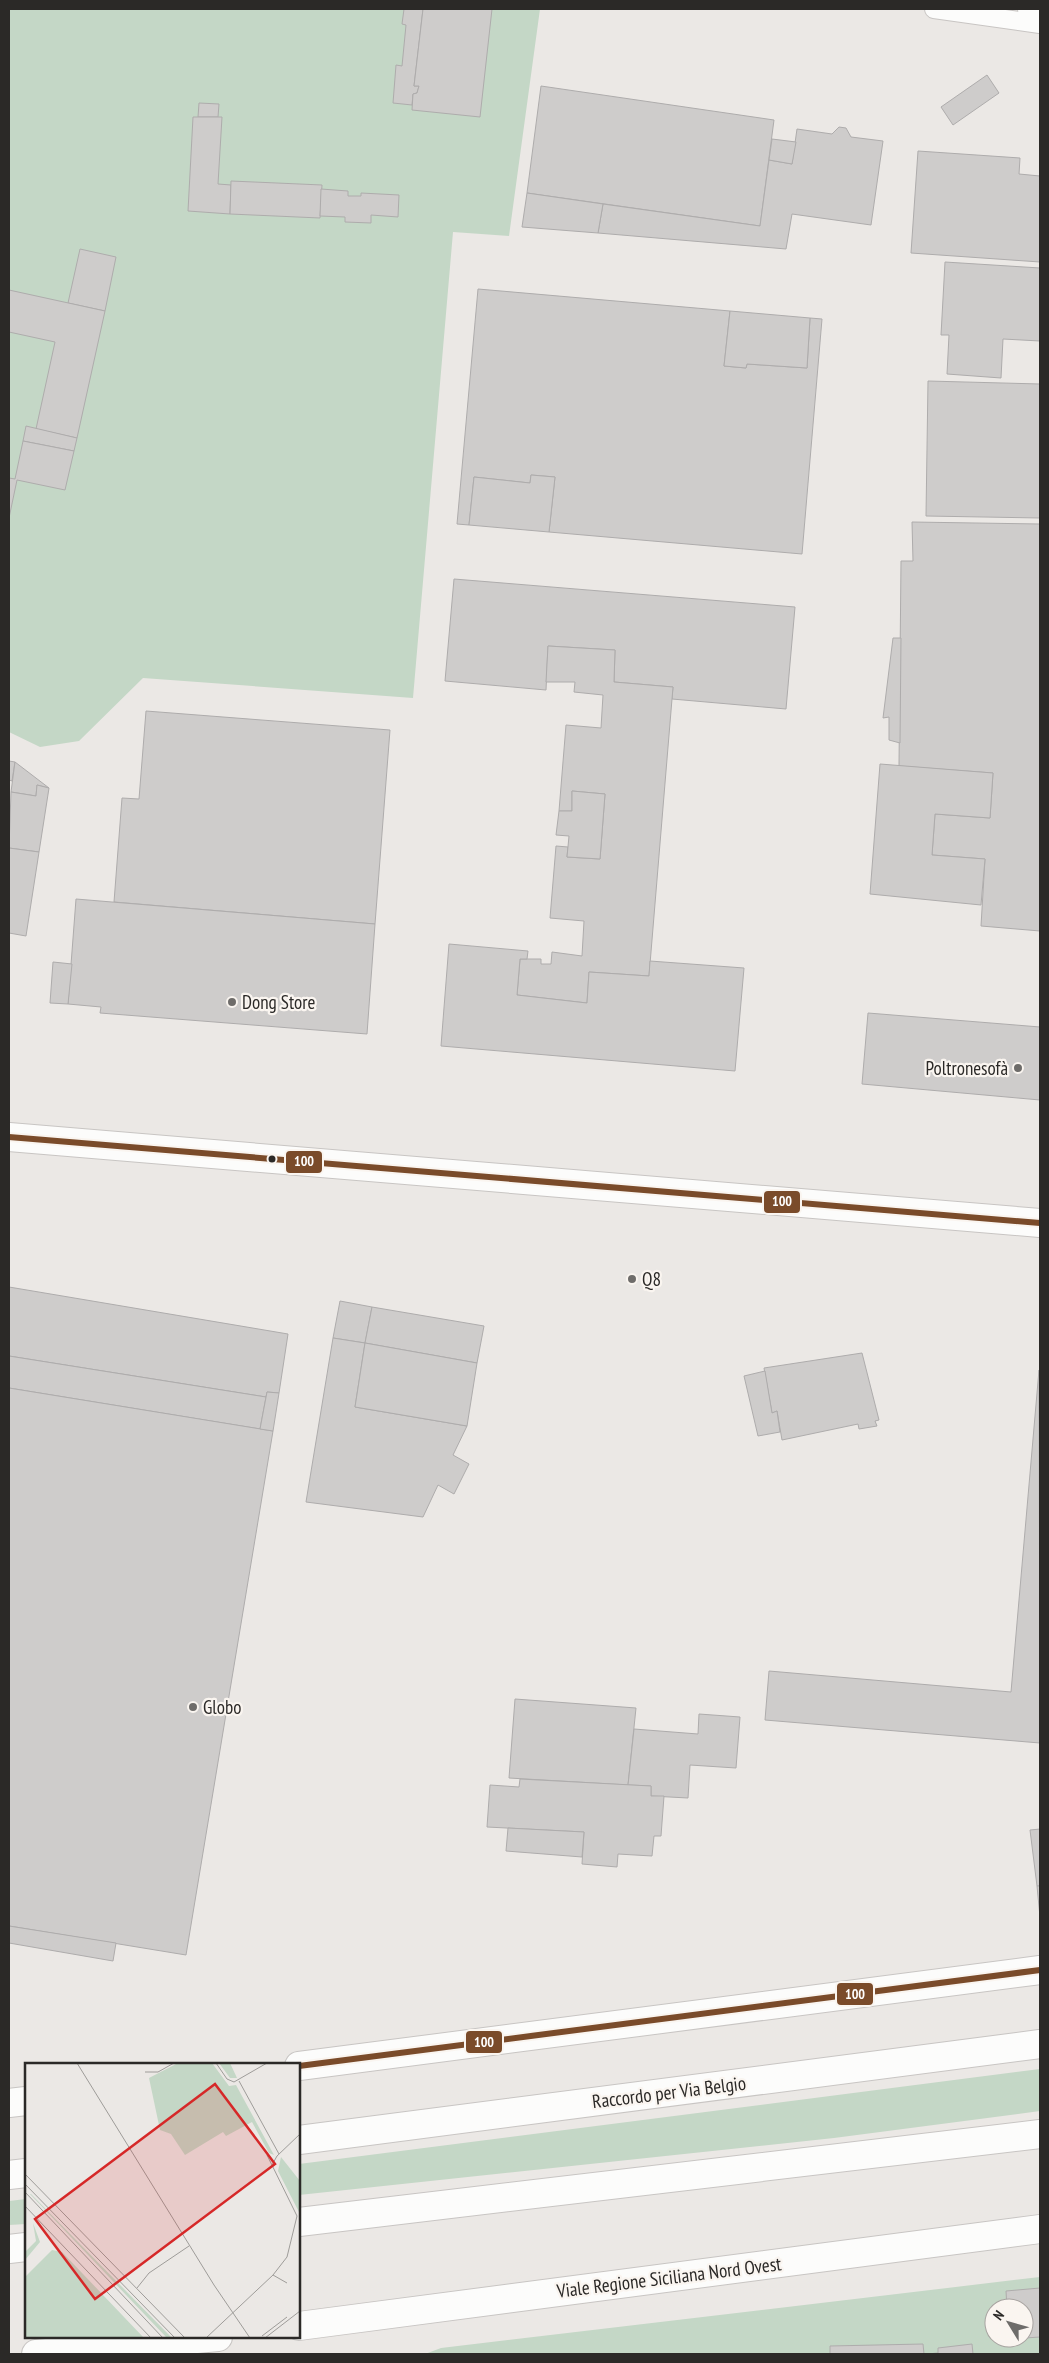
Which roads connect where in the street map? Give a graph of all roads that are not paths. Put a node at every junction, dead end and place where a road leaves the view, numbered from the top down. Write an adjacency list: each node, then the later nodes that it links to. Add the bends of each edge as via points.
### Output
1 (934, 9): 4 (lane)
2 (1032, 9): 3 (main road)
3 (1040, 18)
4 (1040, 24)
5 (9, 1138): 6 (main road)
6 (1040, 1223)
7 (1040, 1970): 9 (main road)
8 (1040, 2044): 13 (main road, Raccordo per Via Belgio)
9 (300, 2066)
10 (25, 2101): 11 (main road)
11 (9, 2103)
12 (1040, 2134): 16 (main road)
13 (300, 2140)
14 (25, 2173): 15 (main road)
15 (9, 2175)
16 (300, 2222)
17 (1040, 2229): 20 (main road, Viale Regione Siciliana Nord Ovest)
18 (25, 2247): 19 (main road)
19 (9, 2248)
20 (300, 2326)
21 (207, 2338): 22 (main road)
22 (36, 2354)

